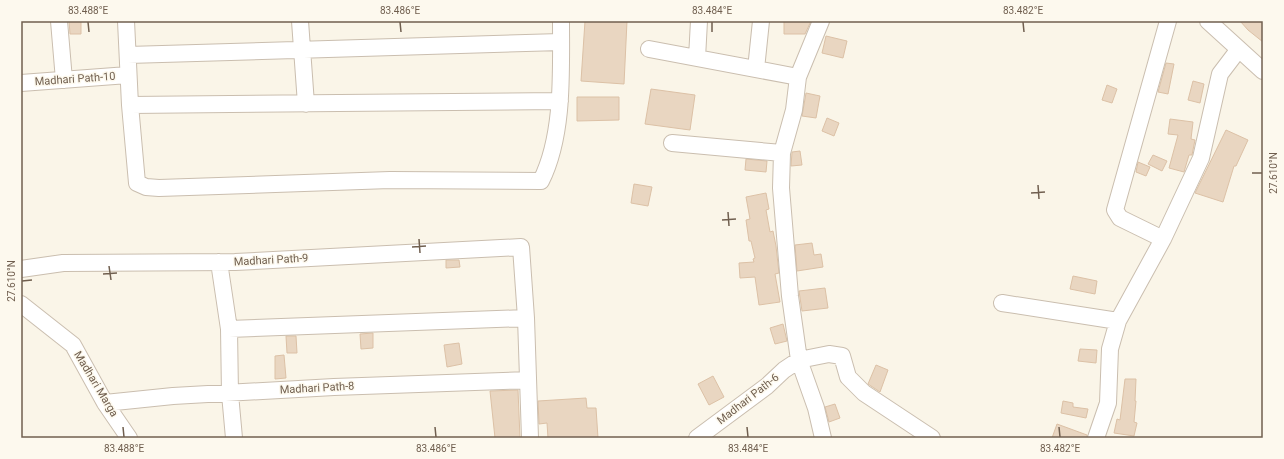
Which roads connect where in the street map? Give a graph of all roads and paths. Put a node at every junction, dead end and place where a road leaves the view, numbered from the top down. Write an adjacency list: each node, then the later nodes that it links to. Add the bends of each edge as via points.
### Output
1 (59, 21): 20 (street)
2 (126, 21): 14 (street)
3 (300, 21): 13 (street)
4 (561, 21): 10 (street)
5 (699, 21): 15 (street)
6 (761, 21): 16 (street)
7 (821, 21): 19 (street)
8 (1168, 21): 27 (street, via 1114,210 1120,218)
9 (1208, 21): 12 (street)
10 (561, 42): 13 (street); 22 (street)
11 (649, 49): 15 (street)
12 (1238, 49): 17 (street); 27 (street, via 1220,74 1201,158)
13 (301, 50): 14 (street); 23 (street)
14 (128, 55): 18 (street)
15 (697, 58): 16 (street)
16 (756, 69): 19 (street)
17 (1263, 71)
18 (128, 75): 20 (street, Madhari Path-10); 24 (street)
19 (798, 76): 26 (street, via 794,110)
20 (64, 80): 21 (street, Madhari Path-10)
21 (21, 83)
22 (560, 101): 23 (street); 24 (street, via 550,164 541,181 390,180 159,188 137,183)
23 (306, 104): 24 (street)
24 (130, 105)
25 (672, 143): 26 (street)
26 (782, 153): 35 (street, via 781,188 790,296)
27 (1163, 239): 33 (street)
28 (219, 262): 29 (street, Madhari Path-9, via 63,263); 32 (street, Madhari Path-9, via 521,247); 34 (street)
29 (21, 269)
30 (1002, 303): 33 (street)
31 (21, 304): 38 (street, Madhari Marga, via 74,345)
32 (526, 318): 34 (street); 36 (street)
33 (1118, 321): 45 (street, via 1110,349 1108,403)
34 (229, 330): 37 (street)
35 (799, 360): 42 (street, Madhari Path-6); 43 (street, via 816,408); 44 (street, via 829,354 842,356 848,377 864,393)
36 (528, 380): 37 (street, Madhari Path-8, via 334,387); 41 (street)
37 (230, 394): 38 (street, Madhari Path-8, via 173,396); 40 (street)
38 (105, 403): 39 (street, Madhari Marga)
39 (130, 438)
40 (234, 438)
41 (530, 438)
42 (698, 438)
43 (823, 438)
44 (932, 438)
45 (1096, 438)

